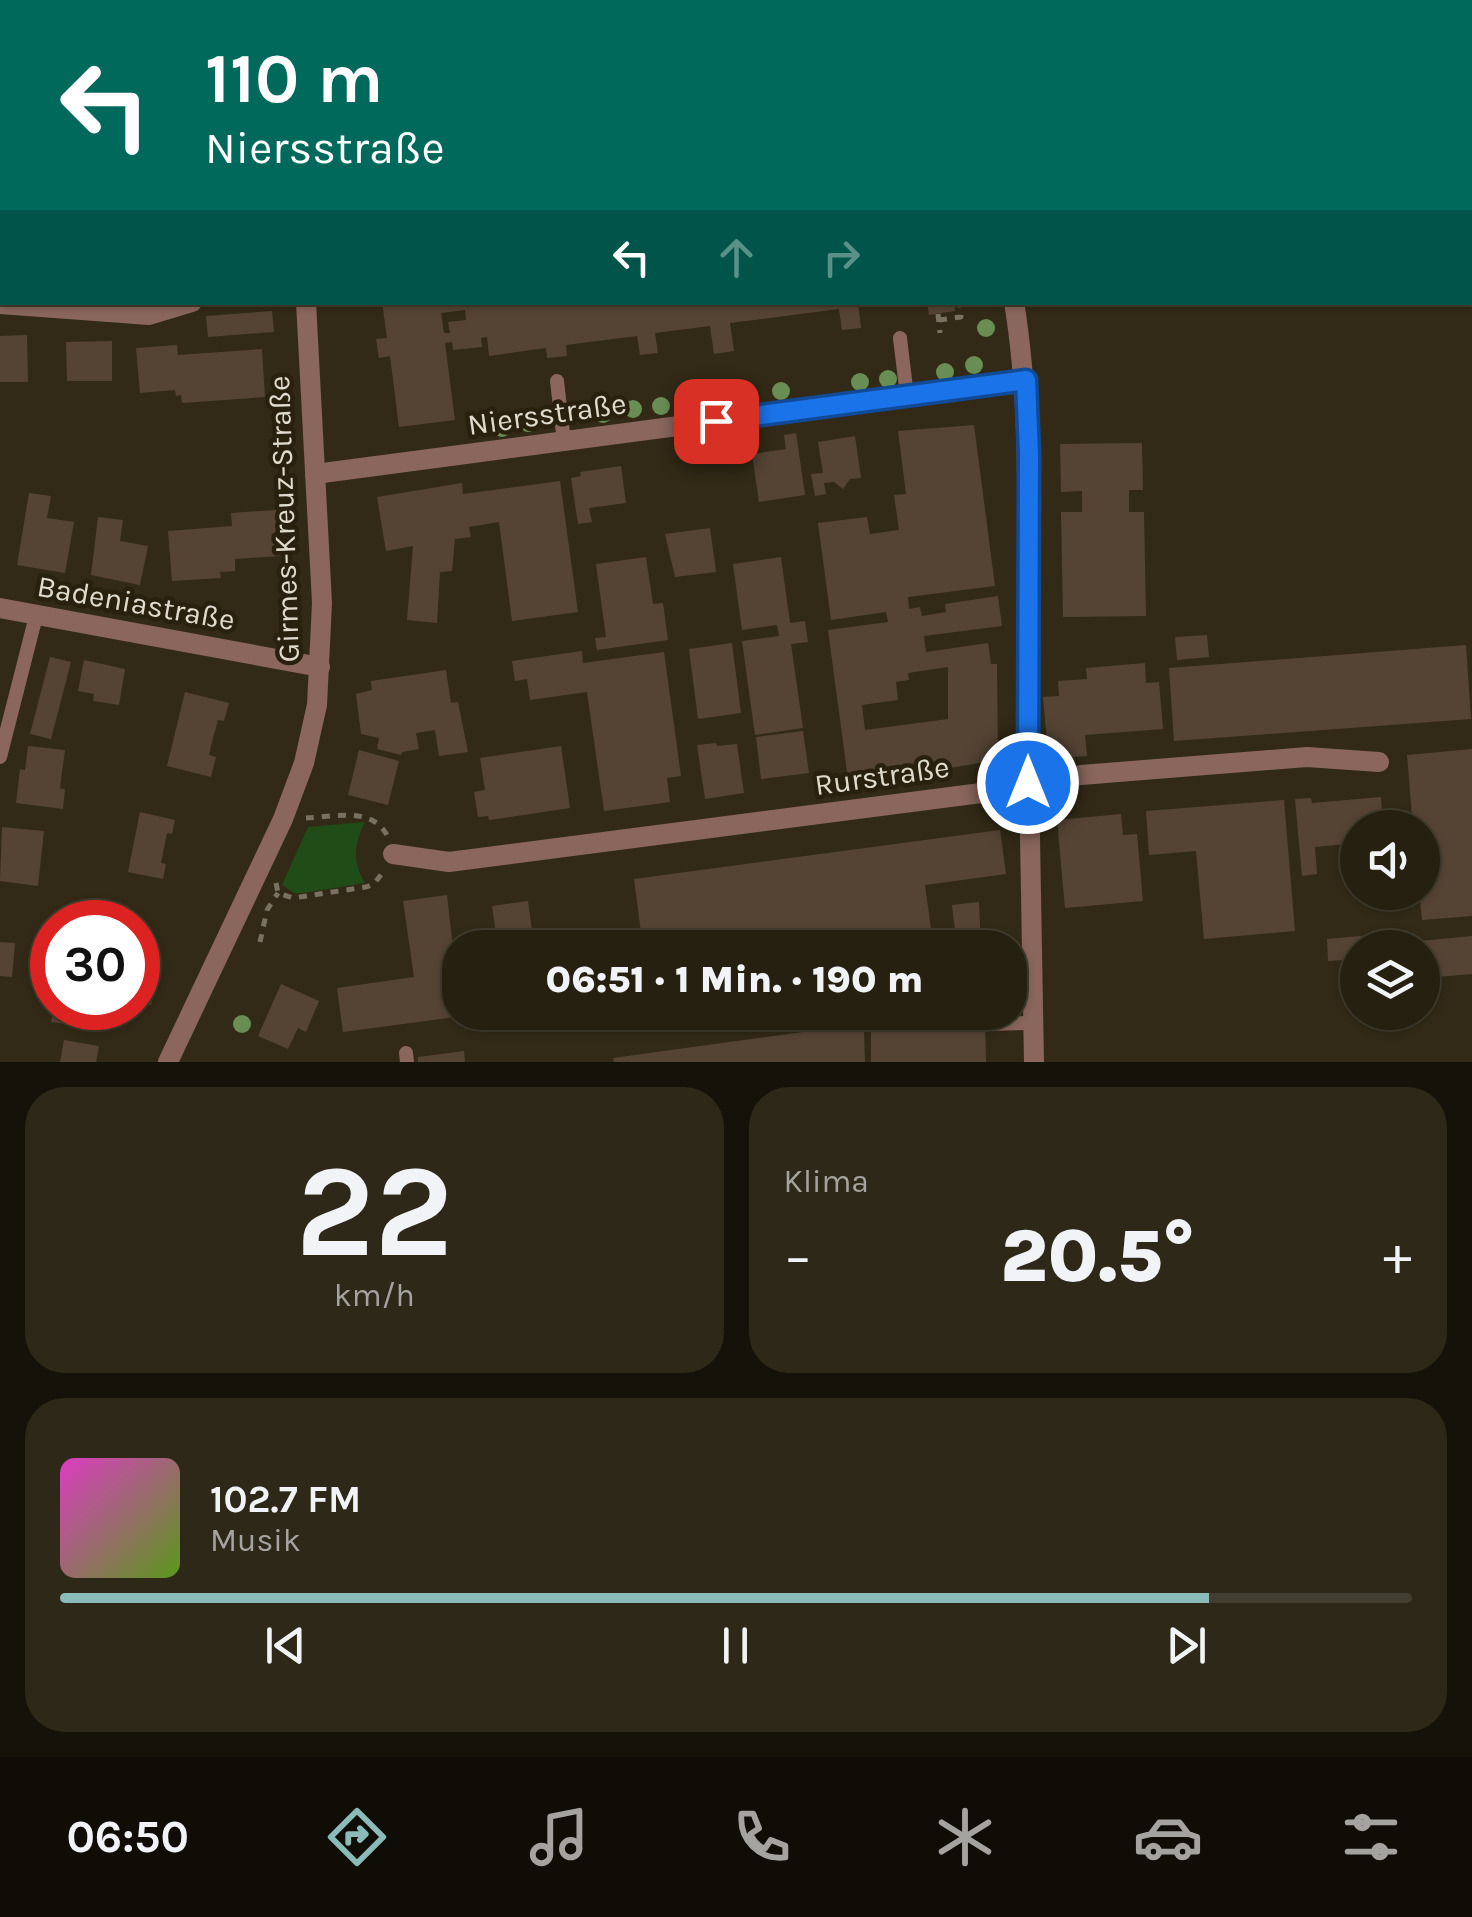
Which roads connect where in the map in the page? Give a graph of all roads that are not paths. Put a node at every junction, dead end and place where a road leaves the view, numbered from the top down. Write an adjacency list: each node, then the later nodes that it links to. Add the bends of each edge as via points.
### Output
1 (14, 305): 2 (street, via 149,315)
2 (182, 305)
3 (306, 305): 10 (street, Girmes-Kreuz-Straße)
4 (1014, 305): 6 (street)
5 (900, 338): 8 (lane)
6 (1026, 380): 8 (street, Niersstraße); 16 (street)
7 (557, 381): 9 (lane)
8 (907, 396): 9 (street, Niersstraße)
9 (564, 442): 10 (street, Niersstraße)
10 (314, 474): 13 (street, Girmes-Kreuz-Straße)
11 (0, 608): 12 (street, Badeniastraße)
12 (36, 616): 13 (street, Badeniastraße); 14 (lane)
13 (320, 667): 20 (street, Girmes-Kreuz-Straße, via 311,740 283,819)
14 (0, 757)
15 (1380, 762): 16 (street, Rurstraße, via 1307,757)
16 (1028, 783): 17 (street, Rurstraße, via 449,862); 19 (street)
17 (393, 854)
18 (1027, 1023): 19 (lane)
19 (1033, 1023): 21 (street)
20 (168, 1062)
21 (1034, 1062)

